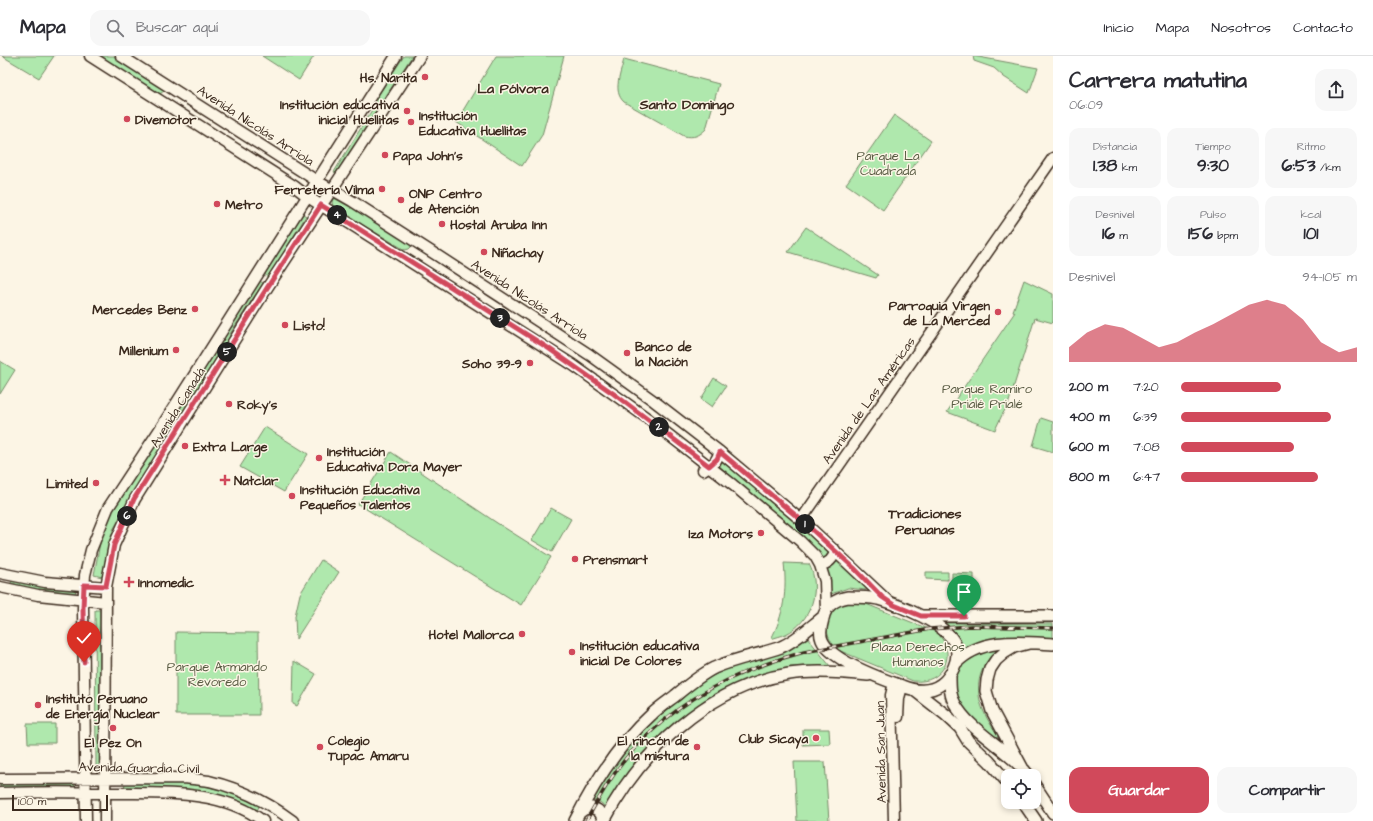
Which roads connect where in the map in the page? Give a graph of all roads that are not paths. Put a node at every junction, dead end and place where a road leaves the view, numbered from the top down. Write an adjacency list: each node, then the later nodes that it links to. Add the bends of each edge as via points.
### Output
1 (90, 56): 7 (main road)
2 (121, 56): 5 (main road, Avenida Nicolás Arriola)
3 (396, 56): 10 (main road, Avenida Canadá)
4 (420, 56): 11 (main road, Avenida Canadá)
5 (169, 87): 6 (main road, Avenida Nicolás Arriola); 7 (main road, via 168,96)
6 (185, 96): 8 (main road, via 175,101); 10 (main road, Avenida Nicolás Arriola)
7 (160, 101): 8 (main road)
8 (174, 110): 12 (main road, via 225,147)
9 (1053, 158): 25 (main road, Avenida de Las Américas)
10 (317, 181): 11 (main road, Avenida Nicolás Arriola); 12 (main road, Avenida Canadá)
11 (332, 190): 13 (main road, Avenida Canadá); 14 (main road, Avenida Nicolás Arriola)
12 (308, 195): 13 (main road); 19 (main road, Avenida Canadá)
13 (321, 205): 15 (main road); 20 (main road, Avenida Canadá)
14 (410, 238): 15 (main road, via 413,242 412,250 407,254); 17 (main road, Avenida Nicolás Arriola, via 428,244)
15 (400, 254): 16 (main road); 18 (main road)
16 (387, 255)
17 (438, 256): 18 (main road, via 433,255 427,259 425,266); 23 (main road, Avenida Nicolás Arriola, via 590,355)
18 (428, 272): 24 (main road, via 573,365 647,418)
19 (256, 277): 20 (main road, via 265,277); 21 (main road, Avenida Canadá)
20 (267, 288): 22 (main road, Avenida Canadá)
21 (160, 429): 22 (main road, via 163,438); 29 (main road, Avenida Canadá, via 108,508 91,550)
22 (173, 438): 31 (main road, Avenida Canadá, via 134,499 114,545)
23 (720, 452): 24 (main road, via 717,459); 25 (main road, Avenida Nicolás Arriola)
24 (706, 468): 27 (main road, via 800,541)
25 (801, 520): 26 (main road, Avenida Nicolás Arriola)
26 (835, 550): 27 (main road, via 831,560); 34 (main road, Avenida Nicolás Arriola, via 882,597)
27 (820, 565): 35 (main road, via 825,582)
28 (0, 573): 29 (main road, via 45,582)
29 (84, 585): 31 (main road); 32 (main road, Avenida Canadá)
30 (0, 586): 32 (main road, via 38,595)
31 (106, 586): 33 (main road, Avenida Canadá)
32 (83, 600): 33 (main road); 49 (main road, Avenida Canadá)
33 (106, 602): 50 (main road, Avenida Canadá)
34 (894, 605): 35 (main road, via 863,597 848,597 833,602); 36 (main road)
35 (824, 614): 41 (main road, via 820,633 827,647 839,657); 57 (main road, via 782,646 714,668 651,715 600,776)
36 (921, 616): 37 (main road); 40 (main road, via 944,629 951,637 956,645)
37 (1053, 616)
38 (1029, 643): 39 (main road); 40 (main road, via 984,646 969,652); 46 (main road, via 1004,653 990,669 986,680 986,691 992,711)
39 (1053, 644)
40 (956, 663): 42 (main road)
41 (874, 675): 43 (main road); 62 (main road, via 828,672 787,674 758,682 723,697 685,722 658,746 628,781)
42 (950, 677): 44 (main road, via 933,689); 45 (main road, via 950,688 956,706 971,724)
43 (898, 685): 44 (main road); 63 (main road, Avenida San Juan, via 891,695); 64 (main road, Avenida San Juan)
44 (914, 690): 47 (main road, via 960,728 968,741)
45 (1023, 769)
46 (1024, 769)
47 (1001, 775)
48 (0, 779): 49 (main road, Avenida Guardia Civil)
49 (85, 780): 50 (main road, Avenida Guardia Civil); 51 (main road, Avenida Canadá)
50 (105, 780): 52 (main road, Avenida Canadá); 61 (main road, Avenida Guardia Civil, via 185,778 209,781 233,788 272,806)
51 (85, 792): 52 (main road, Avenida Guardia Civil); 53 (main road, Avenida Guardia Civil); 58 (main road, Avenida Canadá)
52 (105, 792): 59 (main road, Avenida Canadá); 60 (main road, Avenida Guardia Civil, via 195,795 243,809)
53 (0, 793)
54 (1041, 795): 56 (main road)
55 (1028, 809): 65 (main road)
56 (1053, 813)
57 (577, 817): 62 (main road, via 585,808 593,808 600,812)
58 (86, 821)
59 (105, 821)
60 (263, 821)
61 (293, 821)
62 (604, 821)
63 (894, 821)
64 (900, 821)
65 (1036, 821)

